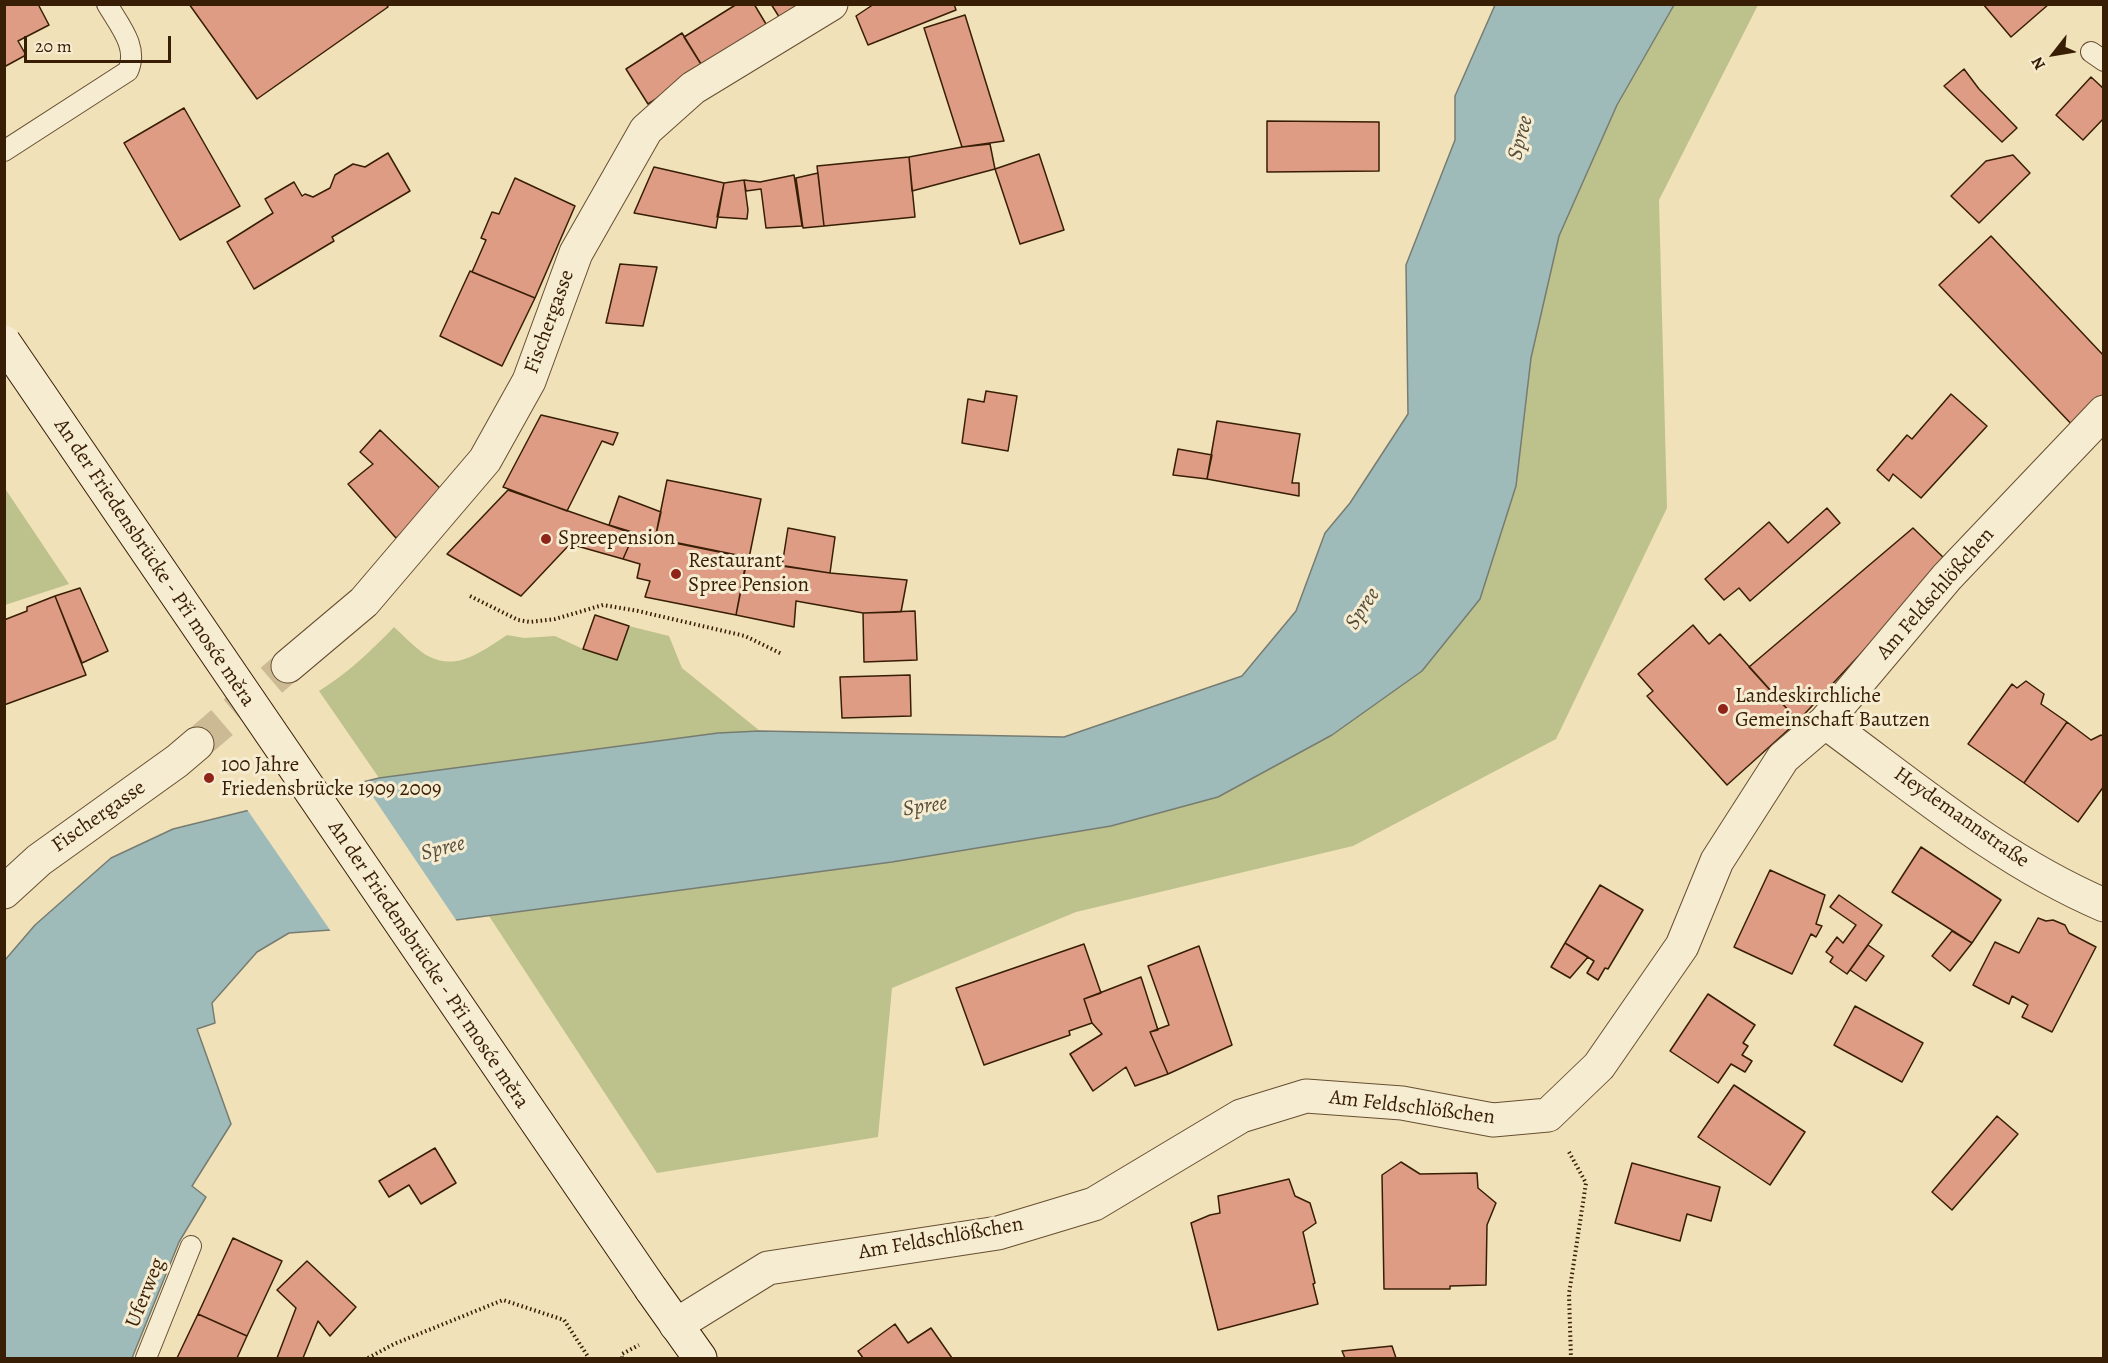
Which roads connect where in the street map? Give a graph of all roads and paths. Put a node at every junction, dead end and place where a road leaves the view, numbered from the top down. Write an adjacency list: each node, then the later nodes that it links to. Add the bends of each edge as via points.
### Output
1 (107, 4): 3 (lane, via 131,46 133,60 128,71)
2 (831, 4): 8 (street, Fischergasse, via 693,88 646,130 576,253 529,381 485,460 364,602)
3 (4, 152)
4 (4, 342): 15 (street, An der Friedensbrücke - Při mosće měra, bridge)
5 (2103, 412): 9 (street, Am Feldschlößchen, via 1947,577)
6 (470, 596): 7 (path, via 530,622 555,620 603,605 638,611 745,636)
7 (782, 654)
8 (288, 666)
9 (1825, 722): 12 (street, Heydemannstraße, via 1996,847); 13 (street, Am Feldschlößchen, via 1783,758 1717,861 1682,946 1599,1066)
10 (197, 744): 11 (street, Fischergasse, via 39,860)
11 (4, 892)
12 (2103, 905)
13 (1548, 1115): 15 (street, Am Feldschlößchen, via 1493,1120 1402,1103 1306,1096 1241,1116 1094,1204 998,1233 768,1268); 20 (path, via 1586,1183 1569,1294)
14 (191, 1246): 16 (lane, Uferweg)
15 (676, 1325): 19 (street, An der Friedensbrücke - Při mosće měra)
16 (146, 1359)
17 (368, 1359): 18 (path, via 394,1344 503,1300 564,1320)
18 (589, 1359)
19 (700, 1359)
20 (1571, 1359)

